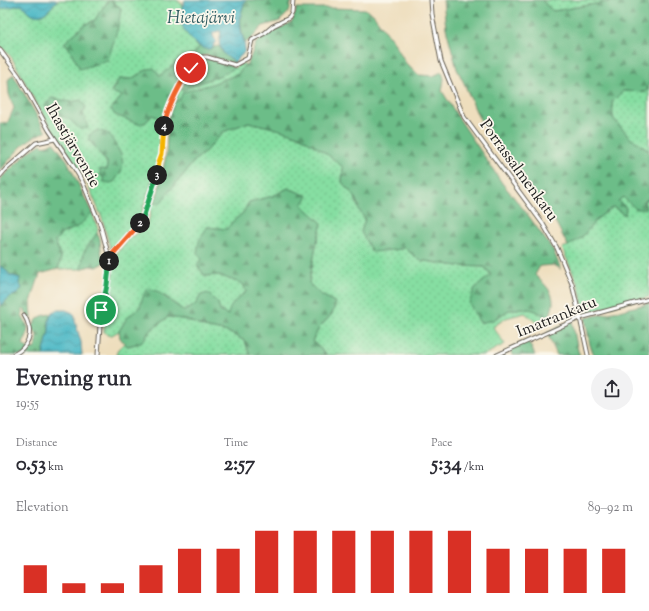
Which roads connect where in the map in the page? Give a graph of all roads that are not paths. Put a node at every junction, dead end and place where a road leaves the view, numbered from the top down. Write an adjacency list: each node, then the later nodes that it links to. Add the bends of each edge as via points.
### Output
1 (293, 0): 6 (street, via 289,18 252,40 248,58 235,65 203,57 194,64 177,90 164,124 162,154 142,221)
2 (431, 0): 9 (street, Porrassalmenkatu, via 441,61 464,117 543,224 557,248 572,284)
3 (0, 50): 4 (street, Ihastjärventie, via 19,76)
4 (55, 139): 5 (street, via 36,143); 6 (street, Ihastjärventie, via 82,181 100,224)
5 (0, 176)
6 (110, 257): 11 (street, Ihastjärventie, via 109,276 101,310)
7 (649, 299): 9 (street, Imatrankatu)
8 (24, 315): 10 (street, via 29,326 27,342 22,350)
9 (580, 318): 12 (street, Imatrankatu); 13 (street, Porrassalmenkatu)
10 (12, 355)
11 (98, 355)
12 (497, 355)
13 (588, 355)

